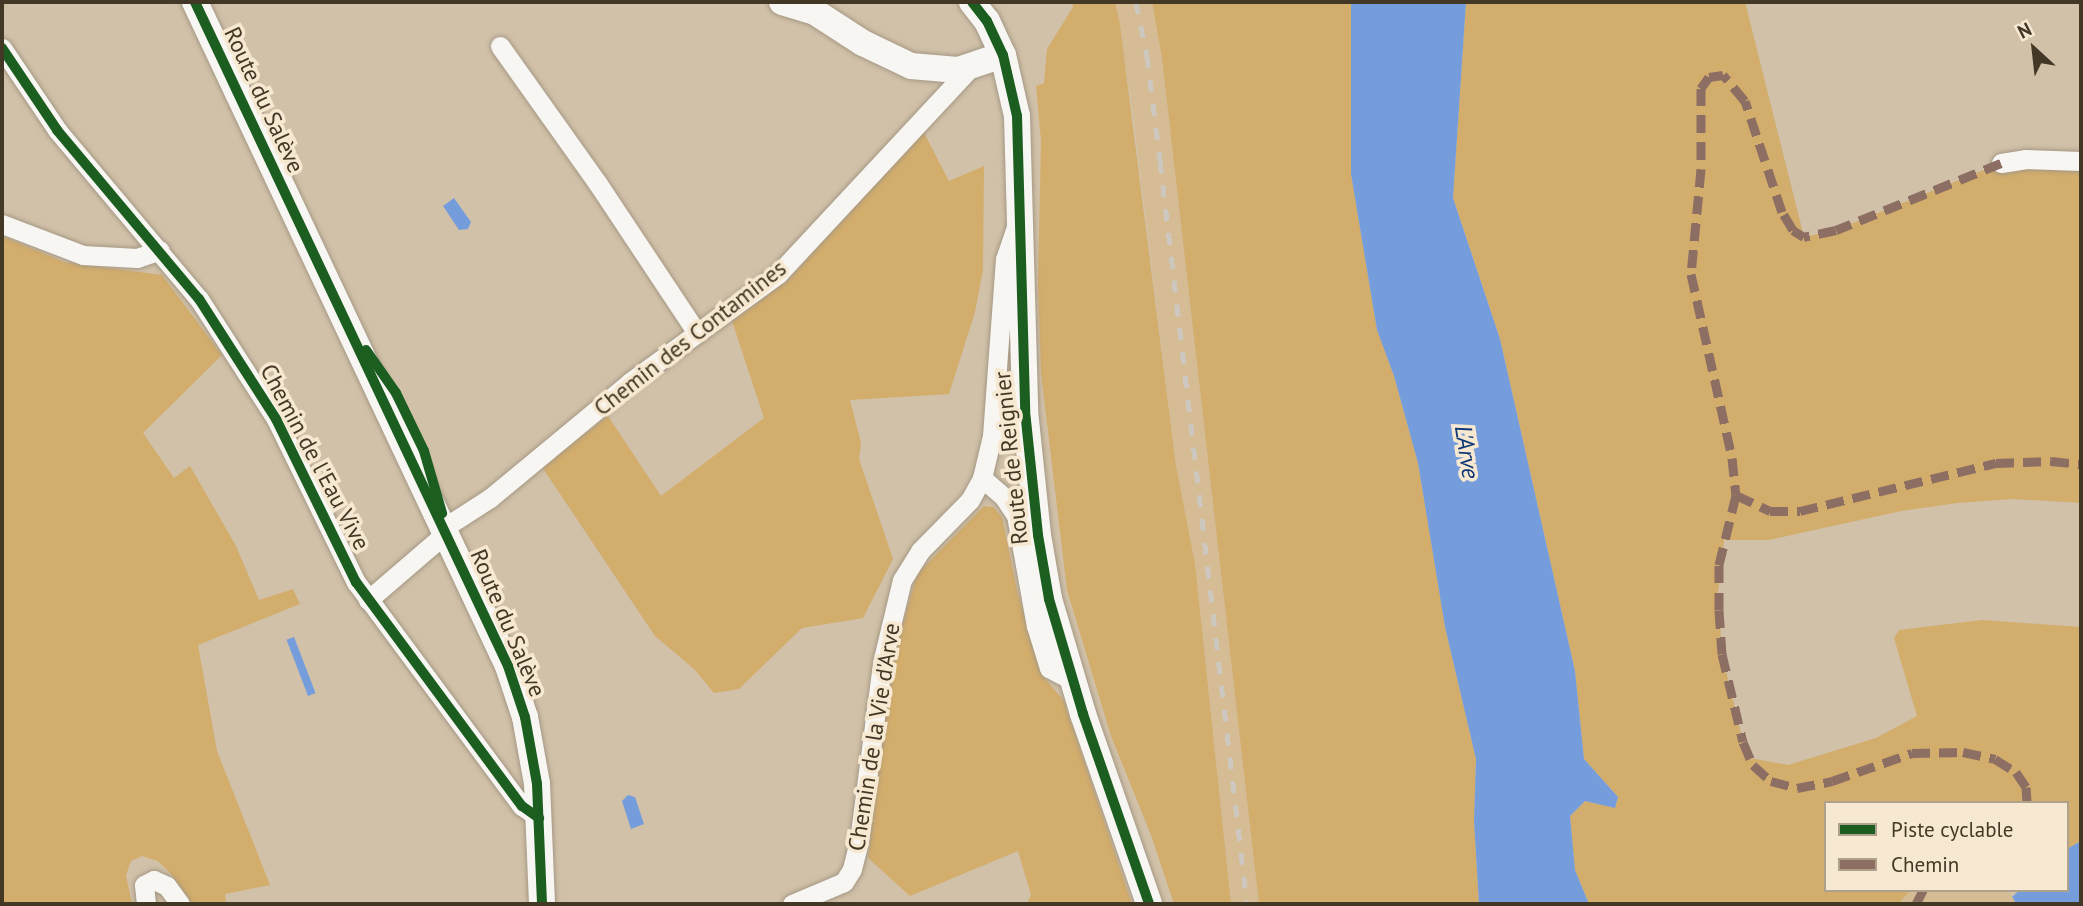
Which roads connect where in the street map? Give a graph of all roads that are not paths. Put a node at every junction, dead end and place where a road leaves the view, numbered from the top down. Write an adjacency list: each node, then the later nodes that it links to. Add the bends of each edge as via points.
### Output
1 (195, 2): 15 (main road, Route du Salève, via 351,329 407,415 430,464)
2 (782, 2): 7 (main road, via 815,12 911,66 946,71)
3 (972, 2): 6 (main road, Route de Reignier)
4 (500, 46): 13 (street)
5 (2, 48): 12 (street, Chemin de l'Eau Vive, via 57,130)
6 (1003, 55): 7 (main road); 10 (main road, Route de Reignier, via 1017,116)
7 (972, 66): 13 (street, Chemin des Contamines, via 778,274)
8 (2081, 161): 9 (street)
9 (2001, 163)
10 (1022, 209): 14 (street, Chemin de la Vie d'Arve, via 1005,259 992,436); 17 (main road, Route de Reignier, via 1022,360 1032,487 1049,599)
11 (2, 224): 12 (street, via 83,255 129,258)
12 (160, 250): 16 (street, Chemin de l'Eau Vive, via 199,299 276,419)
13 (697, 333): 15 (street, Chemin des Contamines)
14 (982, 478): 17 (street, via 1016,515 1036,626 1049,668); 19 (street, Chemin de la Vie d'Arve, via 970,500 920,551 902,580 881,663 859,841 852,869)
15 (446, 529): 16 (street, Chemin des Contamines); 18 (main road, Route du Salève, via 517,691 532,750)
16 (368, 600): 18 (street, Chemin de l'Eau Vive, via 522,806)
17 (1072, 680): 24 (main road, Route de Reignier)
18 (539, 818): 22 (main road, Route du Salève)
19 (835, 897): 23 (street, Chemin de la Vie d'Arve)
20 (146, 904): 21 (street, via 144,885 154,880 167,886)
21 (180, 904)
22 (542, 904)
23 (792, 904)
24 (1149, 904)

